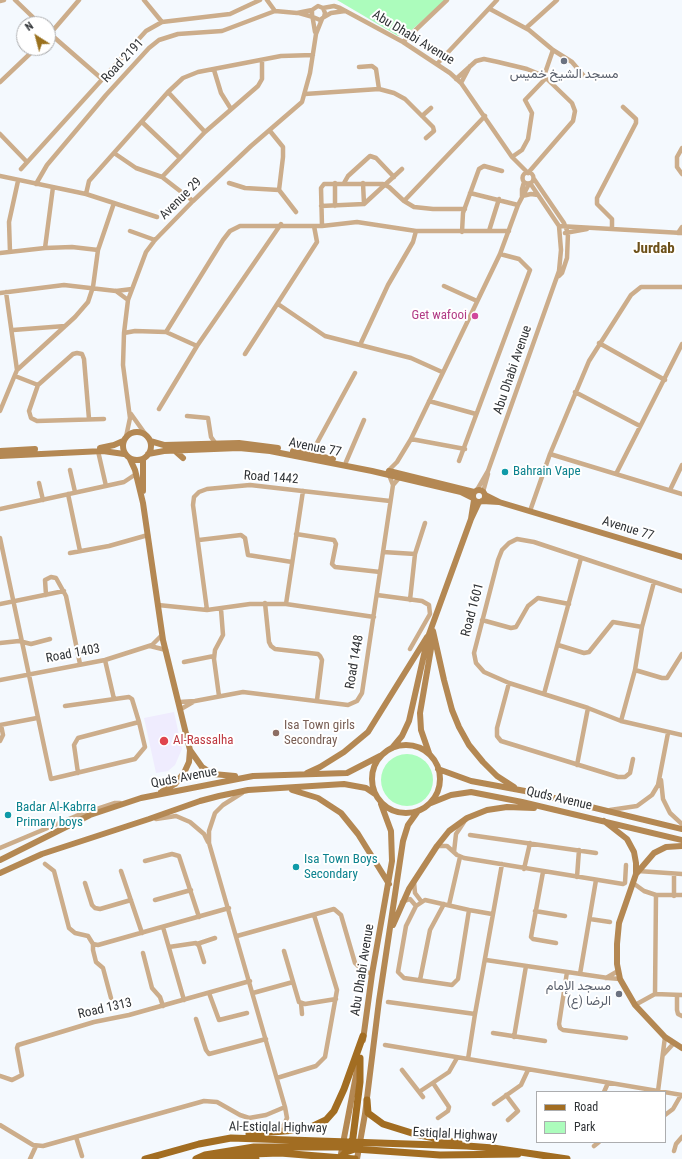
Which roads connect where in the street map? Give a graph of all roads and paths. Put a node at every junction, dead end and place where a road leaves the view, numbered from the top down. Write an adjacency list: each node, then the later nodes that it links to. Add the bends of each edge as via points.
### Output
1 (4, 0): 10 (street)
2 (15, 0): 17 (street)
3 (79, 0): 21 (street)
4 (144, 0): 20 (street)
5 (260, 0): 20 (street, via 224,16)
6 (267, 0): 14 (street)
7 (447, 0): 25 (street)
8 (497, 0): 12 (street)
9 (556, 0): 22 (street)
10 (0, 1)
11 (323, 8): 13 (street, via 318,6); 15 (street, Abu Dhabi Avenue, via 334,6); 19 (street)
12 (490, 9): 22 (street); 30 (street)
13 (312, 10): 16 (street, Road 2191); 18 (street)
14 (275, 11): 16 (street, Road 2191); 75 (street, Road 2191, via 222,31 178,34 159,40 106,95 47,165)
15 (346, 11): 19 (street, via 331,13); 25 (street, Abu Dhabi Avenue)
16 (297, 13): 18 (street)
17 (32, 16)
18 (313, 17): 19 (street, via 317,20); 23 (street, Avenue 29)
19 (323, 18): 23 (street, Avenue 29)
20 (162, 22): 37 (street, via 141,35)
21 (56, 26)
22 (526, 28): 26 (street)
23 (316, 34): 27 (street, Avenue 29)
24 (56, 40): 37 (street)
25 (403, 42): 30 (street, Abu Dhabi Avenue)
26 (553, 50): 34 (street, via 572,62); 35 (street)
27 (313, 55): 29 (street, via 282,56); 42 (street, Avenue 29)
28 (28, 56): 38 (street)
29 (262, 60): 33 (street); 45 (street, via 262,79 258,86)
30 (437, 64): 36 (street, Abu Dhabi Avenue)
31 (470, 66): 35 (street, via 480,60 488,60 518,66); 36 (street); 39 (street)
32 (359, 67): 40 (street, via 372,66 376,69)
33 (214, 70): 41 (street, via 190,74); 45 (street, via 221,93)
34 (583, 75)
35 (545, 77): 56 (street, via 525,100 532,113 528,139 522,150); 58 (street, via 572,103 575,116)
36 (456, 78): 39 (street, Abu Dhabi Avenue)
37 (102, 79): 57 (street)
38 (0, 82)
39 (461, 83): 47 (street, Abu Dhabi Avenue)
40 (379, 89): 42 (street); 46 (street, via 399,95)
41 (168, 92): 48 (street); 50 (street)
42 (305, 94): 49 (street, Avenue 29, via 302,102)
43 (622, 107): 101 (street, via 636,119 636,123 598,198 598,204 612,219)
44 (431, 108): 46 (street)
45 (231, 109): 50 (street)
46 (422, 116): 52 (street, via 434,129)
47 (485, 116): 56 (street, Abu Dhabi Avenue); 84 (street)
48 (142, 122): 54 (street); 55 (street)
49 (270, 131): 78 (street, via 283,148); 85 (street, Avenue 29)
50 (205, 132): 55 (street)
51 (0, 134): 57 (street)
52 (426, 138)
53 (682, 148): 64 (street, via 677,168)
54 (114, 153): 67 (street, via 136,168); 80 (street, via 89,181)
55 (179, 157): 67 (street)
56 (512, 157): 59 (street, Abu Dhabi Avenue)
57 (27, 162): 60 (street)
58 (537, 164): 63 (street); 70 (street)
59 (520, 167): 63 (street, Abu Dhabi Avenue); 66 (street, Abu Dhabi Avenue)
60 (21, 169)
61 (402, 169): 68 (street)
62 (502, 172): 79 (street, via 486,166 480,168)
63 (528, 173): 66 (street); 70 (street, Abu Dhabi Avenue)
64 (682, 174)
65 (0, 176): 69 (street)
66 (523, 176): 70 (street, Abu Dhabi Avenue)
67 (162, 177): 85 (street)
68 (394, 177): 73 (street, via 376,158 370,156 346,178); 76 (street)
69 (18, 181): 75 (street); 113 (street, via 9,222)
70 (530, 181): 81 (street, Abu Dhabi Avenue); 82 (street, via 522,188)
71 (229, 183): 78 (street, via 245,188)
72 (335, 183): 73 (street); 89 (street, via 321,186); 90 (street)
73 (344, 183): 74 (street)
74 (363, 183): 76 (street); 87 (street)
75 (36, 184): 77 (street)
76 (386, 185): 84 (street); 87 (street)
77 (53, 187): 80 (street); 111 (street)
78 (279, 190): 92 (street)
79 (470, 193): 83 (street); 91 (street)
80 (86, 194): 86 (street)
81 (540, 194): 82 (street); 97 (street, Abu Dhabi Avenue); 98 (street, Abu Dhabi Avenue)
82 (522, 196): 88 (street)
83 (499, 200): 88 (street); 104 (street)
84 (404, 201): 91 (street, via 414,207)
85 (193, 202): 110 (street, Avenue 29)
86 (114, 203): 93 (street); 112 (street)
87 (364, 204): 90 (street)
88 (518, 205): 105 (street)
89 (321, 206): 90 (street); 96 (street)
90 (335, 206)
91 (465, 209): 106 (street)
92 (296, 212)
93 (157, 217)
94 (281, 224): 95 (street); 130 (street, via 240,226 230,231); 134 (street)
95 (314, 226): 96 (street); 126 (street, via 317,242)
96 (322, 226): 103 (street, via 357,222)
97 (559, 226): 98 (street); 107 (street, Abu Dhabi Avenue)
98 (566, 226): 100 (street); 108 (street, Abu Dhabi Avenue)
99 (682, 227): 109 (street)
100 (588, 228): 101 (street); 108 (street)
101 (612, 229): 109 (street)
102 (130, 231): 110 (street)
103 (416, 231): 106 (street); 133 (street, via 413,242 388,285)
104 (489, 231): 105 (street); 106 (street)
105 (509, 231): 115 (street)
106 (462, 232)
107 (560, 233): 108 (street); 116 (street, Abu Dhabi Avenue)
108 (568, 233): 116 (street, Abu Dhabi Avenue, via 567,258)
109 (680, 233)
110 (155, 240): 120 (street, Avenue 29, via 146,252)
111 (45, 248): 112 (street, via 72,247); 113 (street)
112 (98, 250): 119 (street)
113 (10, 252): 114 (street)
114 (0, 254)
115 (500, 254): 125 (street); 147 (street, via 518,260 530,270)
116 (558, 277): 190 (street, Abu Dhabi Avenue)
117 (444, 286): 125 (street)
118 (682, 287): 131 (street, via 641,287 631,295)
119 (93, 288): 121 (street); 122 (street, via 64,285); 127 (street, via 84,308)
120 (132, 288): 121 (street); 124 (street, Avenue 29)
121 (116, 291): 124 (street)
122 (6, 292): 123 (street); 128 (street)
123 (0, 293)
124 (128, 300): 129 (street, Avenue 29)
125 (477, 301): 137 (street)
126 (278, 304): 133 (street, via 325,336); 135 (street)
127 (65, 326): 128 (street); 136 (street)
128 (12, 330): 136 (street)
129 (124, 332): 130 (street); 145 (street, Avenue 29, via 123,365)
130 (166, 332): 134 (street)
131 (599, 343): 140 (street); 142 (street)
132 (682, 344): 140 (street)
133 (360, 345): 137 (street, via 411,358)
134 (197, 346): 144 (street)
135 (245, 354)
136 (18, 370): 139 (street)
137 (442, 372): 143 (street)
138 (355, 373): 166 (street)
139 (15, 376): 141 (street); 146 (street)
140 (664, 380): 152 (street)
141 (38, 385): 149 (street, via 29,412 31,418 37,421); 149 (street, via 73,354 82,354)
142 (575, 392): 152 (street); 167 (street)
143 (429, 401): 147 (street); 155 (street)
144 (159, 408)
145 (129, 409): 153 (street, Avenue 29); 156 (street, Avenue 29, via 130,423)
146 (0, 411)
147 (476, 414): 160 (street)
148 (186, 416): 154 (street, via 208,418)
149 (89, 419): 150 (street)
150 (104, 419)
151 (364, 420): 172 (street)
152 (640, 426): 178 (street)
153 (146, 435): 156 (main road, via 138,432); 157 (main road)
154 (211, 437): 158 (street); 159 (street)
155 (411, 438): 160 (street); 173 (street)
156 (124, 439): 163 (main road, via 103,448); 164 (main road)
157 (150, 441): 158 (main road, Avenue 77, via 164,445); 165 (main road, via 151,448)
158 (205, 444): 159 (main road, Avenue 77)
159 (216, 444): 166 (main road, Avenue 77, via 254,444)
160 (465, 449): 171 (street)
161 (174, 450): 165 (main road, Avenue 77); 168 (main road); 176 (main road, Avenue 77, via 254,449)
162 (98, 451): 163 (main road); 164 (main road); 184 (street)
163 (0, 452)
164 (124, 454): 169 (main road)
165 (148, 454): 170 (main road)
166 (311, 454): 172 (main road, Avenue 77)
167 (550, 454): 178 (street); 195 (street)
168 (183, 458)
169 (130, 459): 170 (main road); 177 (main road)
170 (143, 459): 193 (main road)
171 (460, 461)
172 (346, 462): 176 (main road, Avenue 77)
173 (397, 462): 176 (street); 179 (street)
174 (682, 465): 185 (street)
175 (70, 470): 187 (street)
176 (389, 473): 179 (main road, Avenue 77); 183 (street)
177 (136, 474): 180 (street); 182 (main road)
178 (616, 474): 185 (street)
179 (399, 475): 183 (street, Road 1448); 190 (main road, Avenue 77)
180 (124, 482): 182 (street); 184 (street)
181 (39, 483): 191 (street)
182 (138, 484): 193 (main road)
183 (393, 485): 192 (street, Road 1448)
184 (106, 486): 187 (street)
185 (670, 490): 189 (street)
186 (303, 491): 192 (street, Road 1442); 197 (street); 200 (street, Road 1442, via 250,484 199,492 194,497 193,505)
187 (75, 492): 188 (street)
188 (68, 494): 191 (street); 202 (street)
189 (682, 494)
190 (478, 497): 195 (main road, Avenue 77); 227 (main road, Abu Dhabi Avenue)
191 (43, 500): 194 (street)
192 (390, 501): 203 (street, Road 1448)
193 (143, 503): 198 (main road)
194 (0, 509)
195 (530, 511): 206 (main road, Avenue 77)
196 (425, 523): 205 (street)
197 (296, 534): 208 (street); 209 (street, via 334,540 336,544 332,564 335,567)
198 (148, 535): 202 (street); 221 (main road)
199 (0, 538): 201 (street)
200 (199, 540): 208 (street, via 241,535 245,540 248,555); 223 (street, Road 1442)
201 (1, 547): 216 (street)
202 (80, 551): 204 (street)
203 (382, 552): 205 (street); 209 (street, Road 1448)
204 (70, 553)
205 (415, 554): 215 (street)
206 (682, 557)
207 (581, 558): 210 (street, Road 1601); 220 (street); 225 (street, Road 1601, via 534,542 517,539 509,543 502,550 498,560)
208 (292, 562): 219 (street)
209 (380, 572): 214 (street, Road 1448)
210 (654, 582): 211 (street, Road 1601); 226 (street)
211 (682, 591)
212 (64, 592): 213 (street); 213 (street, via 57,579 51,577 44,582); 240 (street)
213 (46, 595): 216 (street)
214 (377, 595): 215 (street); 224 (street, Road 1448)
215 (410, 600): 234 (street, via 426,602 430,611)
216 (14, 602): 218 (street); 230 (street)
217 (265, 603): 219 (street); 222 (street); 248 (street, via 271,646 275,649 320,656 322,660)
218 (0, 604)
219 (286, 604): 224 (street)
220 (569, 604): 225 (street, via 538,598 528,606 516,628); 232 (street)
221 (158, 605): 223 (street); 228 (main road)
222 (221, 608): 223 (street); 237 (street, via 223,635)
223 (207, 610)
224 (374, 617): 248 (street, Road 1448, via 360,698 348,705)
225 (482, 620): 244 (street, Road 1601, via 474,653 476,663 484,672)
226 (642, 627): 232 (street, via 613,622 590,652 584,653); 241 (street)
227 (433, 629): 261 (main road, Abu Dhabi Avenue, via 409,721 402,736); 263 (main road, Abu Dhabi Avenue, via 420,713 423,739); 270 (main road, via 368,732 326,764); 274 (main road, via 452,710 469,745 497,776)
228 (162, 635): 233 (street, Road 1403); 235 (main road)
229 (50, 639): 230 (street, via 31,644)
230 (23, 642): 231 (street); 242 (street)
231 (0, 643)
232 (558, 645): 245 (street)
233 (149, 646): 235 (street); 238 (street, Road 1403)
234 (410, 649)
235 (166, 650): 250 (main road)
236 (682, 654): 241 (street, via 666,678)
237 (214, 656): 239 (street); 246 (street)
238 (105, 660): 240 (street, Road 1403); 247 (street)
239 (184, 662)
240 (80, 664): 242 (street, Road 1403)
241 (635, 670): 255 (street)
242 (29, 674): 243 (street, Road 1403); 254 (street)
243 (0, 680)
244 (509, 683): 245 (street, Road 1601); 266 (street, via 497,728 497,736 501,741)
245 (544, 694): 253 (street, Road 1601)
246 (219, 696): 248 (street, Road 1448, via 243,692); 249 (street, Road 1448)
247 (114, 699): 251 (street); 256 (street, via 132,699)
248 (317, 700)
249 (195, 701): 250 (street, Road 1448); 252 (street, Road 1448)
250 (180, 702): 252 (main road)
251 (65, 706)
252 (181, 708): 262 (main road)
253 (588, 708): 255 (street, Road 1601); 266 (street)
254 (37, 718): 257 (street); 269 (street, via 51,779)
255 (621, 721): 258 (street, Road 1601)
256 (139, 722): 269 (street, via 78,738 74,745); 269 (street, via 145,747 135,759)
257 (1, 725): 260 (street, via 3,735)
258 (668, 733): 259 (street, Road 1601); 268 (street)
259 (682, 735)
260 (0, 741)
261 (392, 748): 263 (main road, via 412,746); 264 (main road)
262 (190, 750): 271 (main road, via 202,767 213,774); 275 (main road, via 189,762 184,773 175,784)
263 (430, 755): 267 (main road)
264 (380, 756): 270 (main road, Quds Avenue, via 347,773); 276 (main road, via 373,770)
265 (633, 759): 266 (street, via 630,773 625,777)
266 (577, 765)
267 (438, 769): 274 (main road, Quds Avenue, via 471,781); 277 (main road, via 439,787)
268 (661, 771): 281 (street, via 658,785 652,795 637,806); 286 (street, via 663,799 670,813)
269 (78, 773)
270 (303, 774): 271 (main road, Quds Avenue)
271 (253, 776): 275 (main road, Quds Avenue)
272 (279, 788): 273 (main road, Quds Avenue); 276 (main road, Quds Avenue, via 344,784 366,788); 316 (main road, via 318,798 341,813 358,834)
273 (248, 790): 284 (main road, Quds Avenue, via 200,801); 290 (street, via 231,799 215,814 209,831)
274 (525, 791): 281 (main road, Quds Avenue)
275 (156, 794): 278 (main road, Quds Avenue)
276 (374, 794): 279 (main road)
277 (431, 802): 280 (main road, Quds Avenue, via 450,795 471,792); 282 (main road)
278 (124, 804): 294 (street, via 115,803); 299 (main road, Quds Avenue, via 90,815)
279 (381, 804): 282 (main road, via 395,812); 316 (main road, Abu Dhabi Avenue, via 392,840)
280 (551, 809): 283 (main road, via 507,807 487,810); 285 (main road, Quds Avenue)
281 (606, 810): 287 (main road, Quds Avenue)
282 (418, 811): 338 (main road, Abu Dhabi Avenue, via 408,825 403,841)
283 (467, 818): 292 (main road, via 449,831); 296 (street, via 456,834)
284 (149, 819): 290 (street, via 176,816 190,822 204,834); 307 (main road, Quds Avenue, via 42,854)
285 (604, 821): 289 (main road, Quds Avenue); 311 (main road, via 627,839 636,863)
286 (682, 824)
287 (682, 829)
288 (470, 835): 291 (street)
289 (682, 840)
290 (209, 843): 327 (street)
291 (530, 843): 295 (street); 304 (street)
292 (437, 846): 296 (street, via 447,846); 314 (main road)
293 (682, 846): 311 (main road, via 666,847 654,853)
294 (1, 847)
295 (580, 850): 297 (street); 312 (street)
296 (454, 852): 298 (street)
297 (596, 853)
298 (460, 857): 302 (street); 325 (street)
299 (0, 860)
300 (145, 861): 317 (street, via 177,855 181,858)
301 (45, 864): 341 (street, via 50,866 54,874 69,928 75,933 88,936)
302 (502, 864): 304 (street); 331 (street)
303 (626, 865): 310 (street)
304 (524, 868): 306 (street)
305 (121, 871): 321 (street)
306 (543, 872): 312 (street); 329 (street)
307 (0, 873)
308 (674, 874): 309 (street); 311 (street); 320 (street)
309 (682, 874)
310 (626, 876): 311 (street); 313 (street, via 623,884)
311 (636, 876): 318 (street, via 644,891); 350 (main road, via 619,923)
312 (576, 877): 313 (street)
313 (596, 880): 334 (street)
314 (414, 882): 323 (street, via 415,893); 324 (main road)
315 (85, 883): 321 (street, via 92,906 95,908 100,909)
316 (389, 885): 352 (main road, Abu Dhabi Avenue)
317 (191, 890): 322 (street); 333 (street)
318 (656, 895): 320 (street); 361 (street)
319 (682, 895): 320 (street)
320 (674, 896)
321 (131, 900): 337 (street)
322 (155, 900)
323 (421, 901): 325 (street); 326 (street)
324 (402, 902): 326 (street, via 410,899); 338 (main road)
325 (446, 904): 328 (street); 356 (street, via 430,930)
326 (416, 906): 356 (street, via 406,926 398,972 404,978)
327 (229, 908): 333 (street); 339 (street)
328 (470, 910): 331 (street); 356 (street, via 457,982 449,985)
329 (535, 911): 332 (street); 343 (street, via 531,937)
330 (314, 914): 339 (street); 352 (street, via 332,909 338,911 355,963 362,970); 364 (street, via 336,986)
331 (492, 914): 347 (street)
332 (565, 916)
333 (199, 917): 336 (street)
334 (590, 919): 335 (street); 353 (street)
335 (610, 922)
336 (164, 927): 337 (street); 344 (street)
337 (142, 933): 341 (street)
338 (389, 934): 403 (main road, Abu Dhabi Avenue)
339 (237, 936): 357 (street)
340 (215, 938): 342 (street)
341 (94, 944): 363 (street, via 96,962 103,968)
342 (197, 944): 344 (street); 348 (street)
343 (556, 944)
344 (169, 947): 365 (street)
345 (284, 952): 358 (street)
346 (143, 953): 369 (street, via 152,988 160,996)
347 (486, 960): 349 (street); 372 (street)
348 (204, 962)
349 (526, 966): 351 (street); 377 (street)
350 (618, 971): 354 (street); 355 (main road)
351 (567, 972): 353 (street); 379 (street, via 558,1024 560,1028)
352 (372, 974): 376 (main road, Abu Dhabi Avenue)
353 (580, 974): 354 (street)
354 (606, 978): 355 (street)
355 (620, 979): 368 (main road)
356 (420, 980)
357 (250, 981): 359 (street, Road 1313); 360 (street)
358 (293, 982): 360 (street); 367 (street)
359 (209, 993): 365 (street, Road 1313); 370 (street, via 219,1020)
360 (253, 993): 380 (street)
361 (655, 994): 362 (street); 368 (street)
362 (680, 995): 373 (street, via 676,1010)
363 (111, 998)
364 (336, 999): 367 (street); 392 (street, via 324,1060 316,1066)
365 (184, 1000): 369 (street, Road 1313)
366 (388, 1002): 372 (street)
367 (301, 1003): 371 (street)
368 (635, 1005): 378 (main road)
369 (163, 1006): 391 (street, Road 1313, via 94,1022 18,1045 22,1075 12,1080)
370 (247, 1013)
371 (302, 1014)
372 (475, 1014): 388 (street)
373 (682, 1016)
374 (196, 1019): 380 (street, via 209,1054)
375 (494, 1033): 377 (street)
376 (363, 1036): 386 (main road, Abu Dhabi Avenue); 410 (main road, via 344,1089 334,1111 326,1120 307,1129)
377 (514, 1037): 381 (street)
378 (665, 1037): 382 (main road); 385 (street)
379 (626, 1038)
380 (266, 1039): 392 (street)
381 (545, 1041)
382 (674, 1043): 384 (main road); 385 (street)
383 (385, 1045): 387 (street)
384 (682, 1048)
385 (663, 1055): 395 (street)
386 (360, 1058): 416 (main road, via 360,1082)
387 (458, 1058): 388 (street); 393 (street, via 452,1068)
388 (468, 1059): 390 (street)
389 (402, 1070): 398 (street)
390 (528, 1070): 394 (street); 400 (street, via 521,1085)
391 (0, 1076)
392 (277, 1078): 405 (street)
393 (432, 1083): 398 (street); 407 (street, via 449,1107 448,1111)
394 (608, 1083): 395 (street); 396 (street)
395 (658, 1090): 397 (street)
396 (604, 1091)
397 (663, 1091)
398 (419, 1092): 402 (street)
399 (666, 1092): 401 (street)
400 (506, 1095): 404 (street); 408 (street, via 518,1112)
401 (681, 1095): 406 (street, via 674,1109)
402 (423, 1097)
403 (367, 1100): 416 (main road, Abu Dhabi Avenue, via 365,1114); 417 (main road, via 368,1113 383,1124)
404 (494, 1104)
405 (285, 1107): 410 (street, via 287,1118 282,1126); 411 (street, via 266,1115 249,1118 217,1102 204,1101)
406 (666, 1114)
407 (438, 1118)
408 (508, 1120)
409 (0, 1125): 415 (street)
410 (245, 1134): 413 (main road)
411 (76, 1137): 415 (street, via 46,1146); 421 (street)
412 (682, 1137): 419 (street)
413 (231, 1138): 416 (main road, Al-Estiqlal Highway); 425 (main road, Al-Estiqlal Highway)
414 (598, 1143): 418 (street)
415 (36, 1146): 424 (street)
416 (351, 1146): 417 (main road, Estiqlal Highway); 420 (main road, via 440,1155 499,1156); 423 (main road); 426 (main road, via 254,1147 205,1155); 429 (main road, Abu Dhabi Avenue); 430 (main road)
417 (467, 1146): 420 (main road, Estiqlal Highway)
418 (594, 1146)
419 (674, 1151)
420 (533, 1153): 431 (main road, Estiqlal Highway)
421 (82, 1156)
422 (216, 1158): 423 (main road, Al-Estiqlal Highway, via 280,1153); 427 (main road, Al-Estiqlal Highway); 428 (main road)
423 (340, 1158): 429 (main road)
424 (30, 1159)
425 (145, 1159)
426 (196, 1159)
427 (206, 1159)
428 (256, 1159)
429 (348, 1159): 430 (main road)
430 (356, 1159)
431 (567, 1159)

